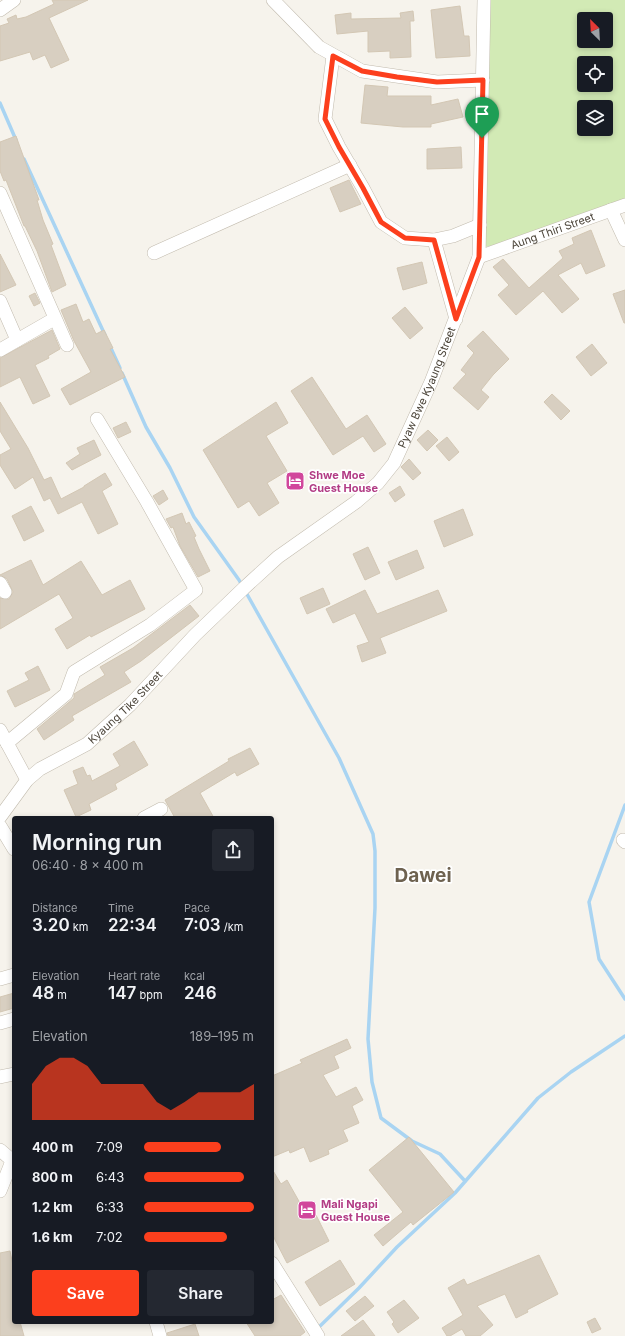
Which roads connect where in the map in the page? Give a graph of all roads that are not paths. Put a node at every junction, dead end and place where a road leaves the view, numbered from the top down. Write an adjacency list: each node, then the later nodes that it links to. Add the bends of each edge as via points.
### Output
1 (14, 0): 4 (street)
2 (273, 0): 5 (street, via 319,47)
3 (484, 0): 6 (street, Pyaw Bwe Kyaung Street)
4 (0, 10)
5 (333, 56): 6 (street, via 362,71 397,77 437,82); 7 (street, via 325,119)
6 (483, 80): 12 (street, Pyaw Bwe Kyaung Street)
7 (350, 165): 13 (street, via 381,222 405,238); 15 (street)
8 (0, 194): 11 (street)
9 (625, 205): 10 (street, Aung Thiri Street)
10 (611, 210): 14 (street); 16 (street, Aung Thiri Street)
11 (5, 222): 18 (street)
12 (480, 225): 13 (street, via 453,236); 16 (street, Pyaw Bwe Kyaung Street)
13 (434, 240): 19 (street)
14 (625, 240)
15 (154, 253)
16 (479, 257): 19 (street, Pyaw Bwe Kyaung Street)
17 (0, 301): 20 (street)
18 (54, 319): 20 (street); 21 (street)
19 (456, 319): 24 (street, Pyaw Bwe Kyaung Street, via 394,463 378,483 334,519 278,557)
20 (17, 340): 22 (street)
21 (67, 345)
22 (0, 350)
23 (97, 419): 26 (street, via 196,590 150,625 74,672 66,694)
24 (244, 588): 27 (street, Kyaung Tike Street, via 87,744 40,769)
25 (0, 730): 26 (street)
26 (7, 743): 27 (street)
27 (28, 780): 30 (street, Kyaung Tike Street)
28 (161, 808): 29 (street)
29 (147, 816)
30 (0, 818)
31 (0, 826): 32 (street)
32 (12, 845)
33 (12, 976): 34 (street)
34 (0, 979)
35 (12, 1020): 36 (street)
36 (0, 1023)
37 (12, 1074): 38 (street)
38 (0, 1077)
39 (0, 1150): 40 (street)
40 (12, 1160)
41 (12, 1163): 42 (street)
42 (0, 1191)
43 (274, 1266): 46 (street)
44 (157, 1324): 45 (street)
45 (160, 1336)
46 (318, 1336)

